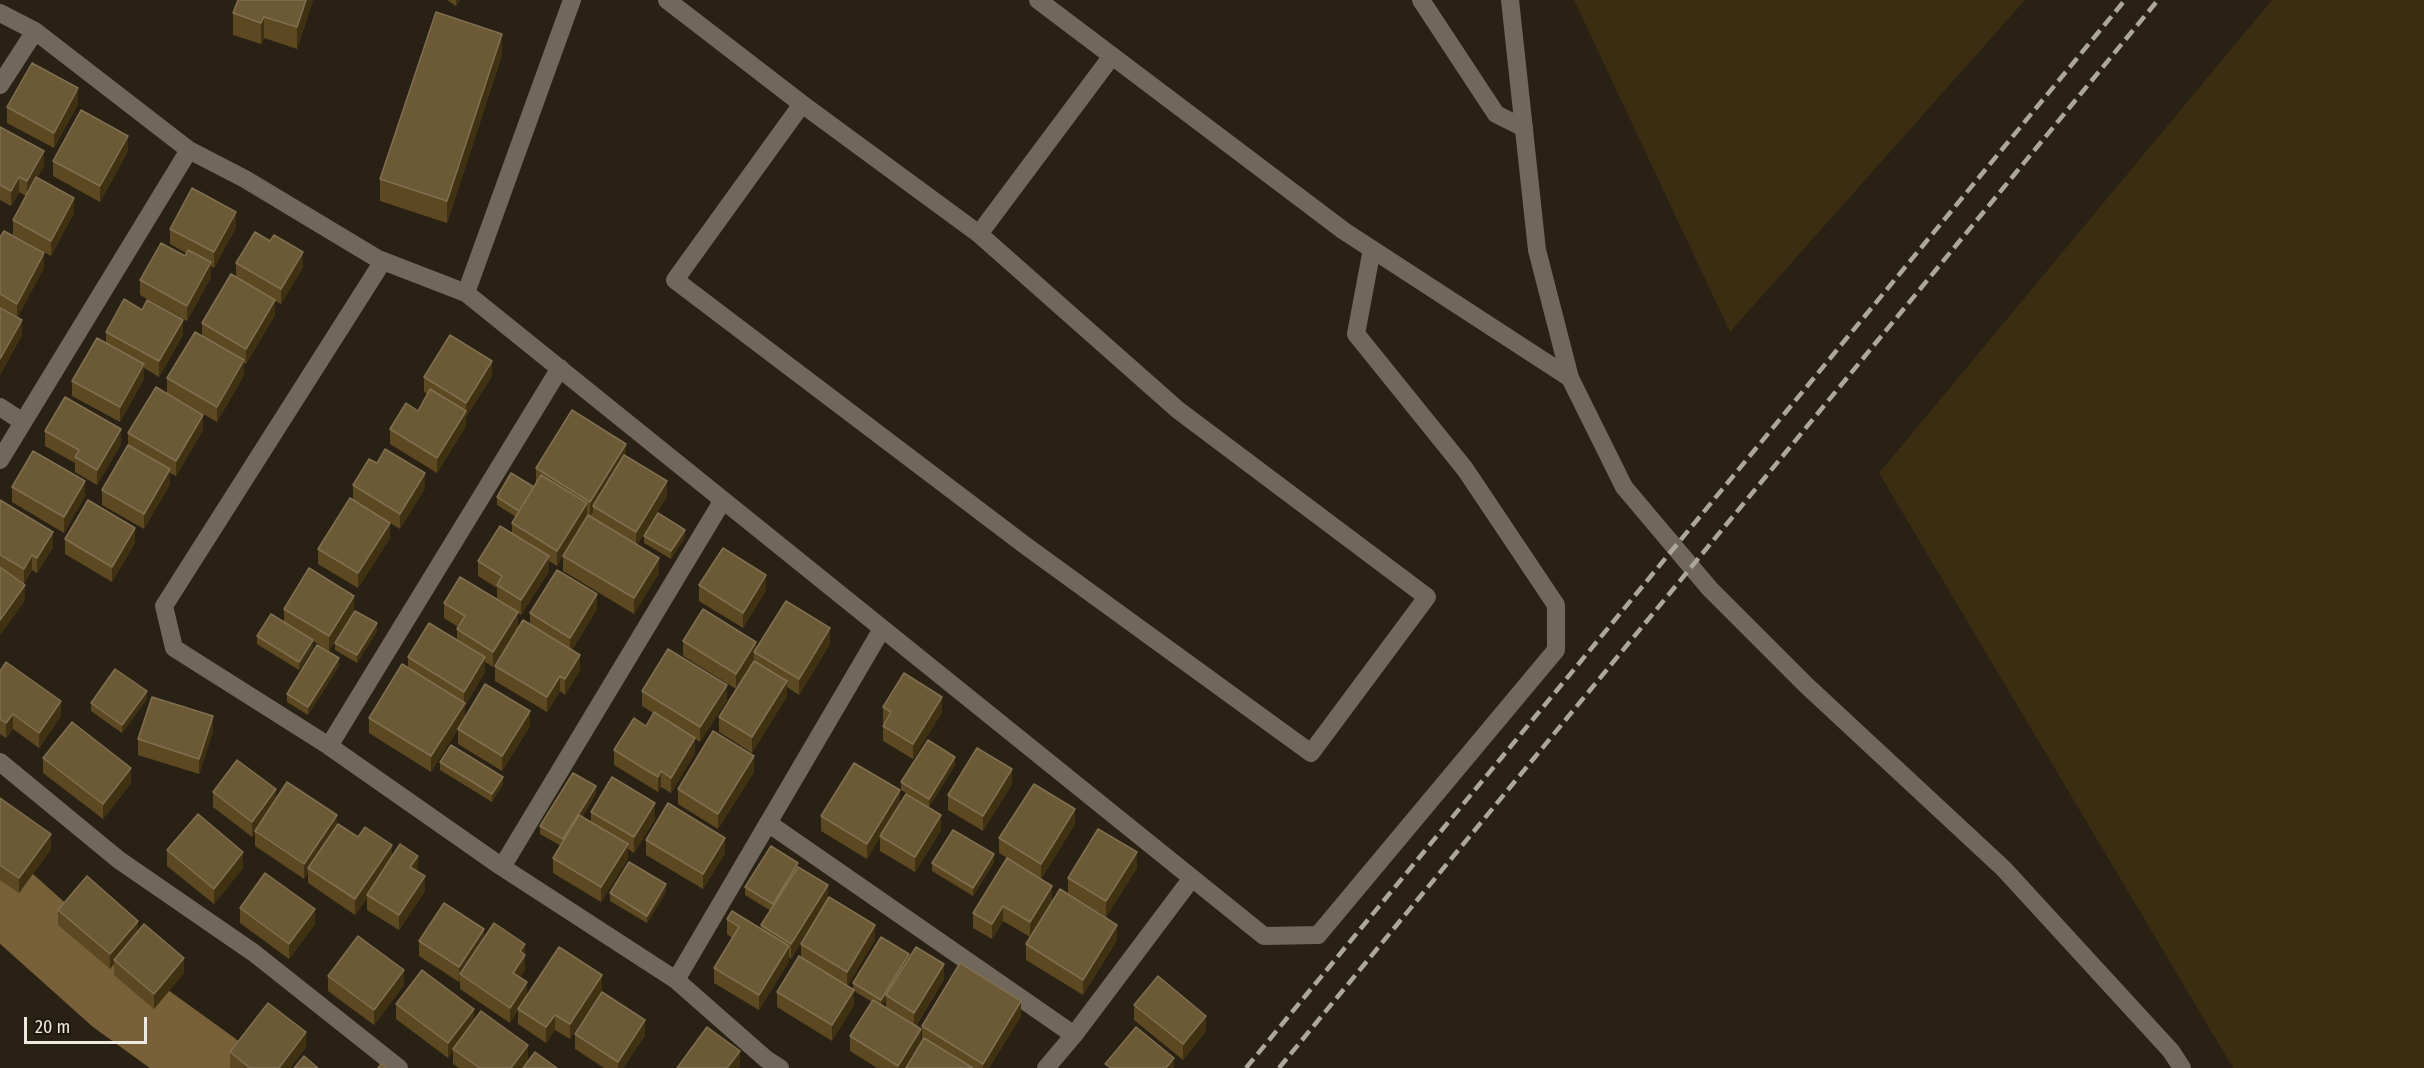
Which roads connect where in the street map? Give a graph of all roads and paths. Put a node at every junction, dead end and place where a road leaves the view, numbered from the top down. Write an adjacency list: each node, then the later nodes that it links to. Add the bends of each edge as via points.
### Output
1 (572, 0): 16 (street)
2 (667, 0): 10 (street)
3 (1038, 0): 8 (street)
4 (1421, 0): 11 (street, via 1496,114)
5 (1510, 0): 11 (street)
6 (0, 13): 7 (street)
7 (34, 31): 9 (street); 12 (street)
8 (1112, 56): 13 (street); 14 (street)
9 (0, 85)
10 (802, 104): 13 (street); 13 (street, via 675,280 1026,546 1311,753 1427,597 1178,410)
11 (1524, 128): 18 (street, via 1537,250)
12 (189, 150): 15 (street); 20 (street)
13 (979, 234)
14 (1372, 249): 18 (street); 28 (street, via 1356,334 1465,469 1556,605 1556,650 1318,935 1264,936)
15 (383, 261): 16 (street); 24 (street, via 164,606 174,648)
16 (466, 293): 17 (street)
17 (560, 368): 22 (street); 24 (street)
18 (1570, 378): 34 (street, via 1624,487 1710,589 1806,685 2004,869)
19 (0, 407): 20 (street)
20 (23, 422): 21 (street)
21 (0, 460)
22 (723, 500): 23 (street); 27 (street)
23 (882, 628): 26 (street); 28 (street)
24 (329, 746): 27 (street)
25 (0, 762): 32 (street, via 119,860 254,953)
26 (768, 823): 29 (street); 30 (street)
27 (502, 867): 29 (street)
28 (1192, 879): 30 (street)
29 (676, 980): 31 (street)
30 (1074, 1035): 33 (street)
31 (768, 1065)
32 (399, 1068)
33 (1046, 1068)
34 (2182, 1068)

